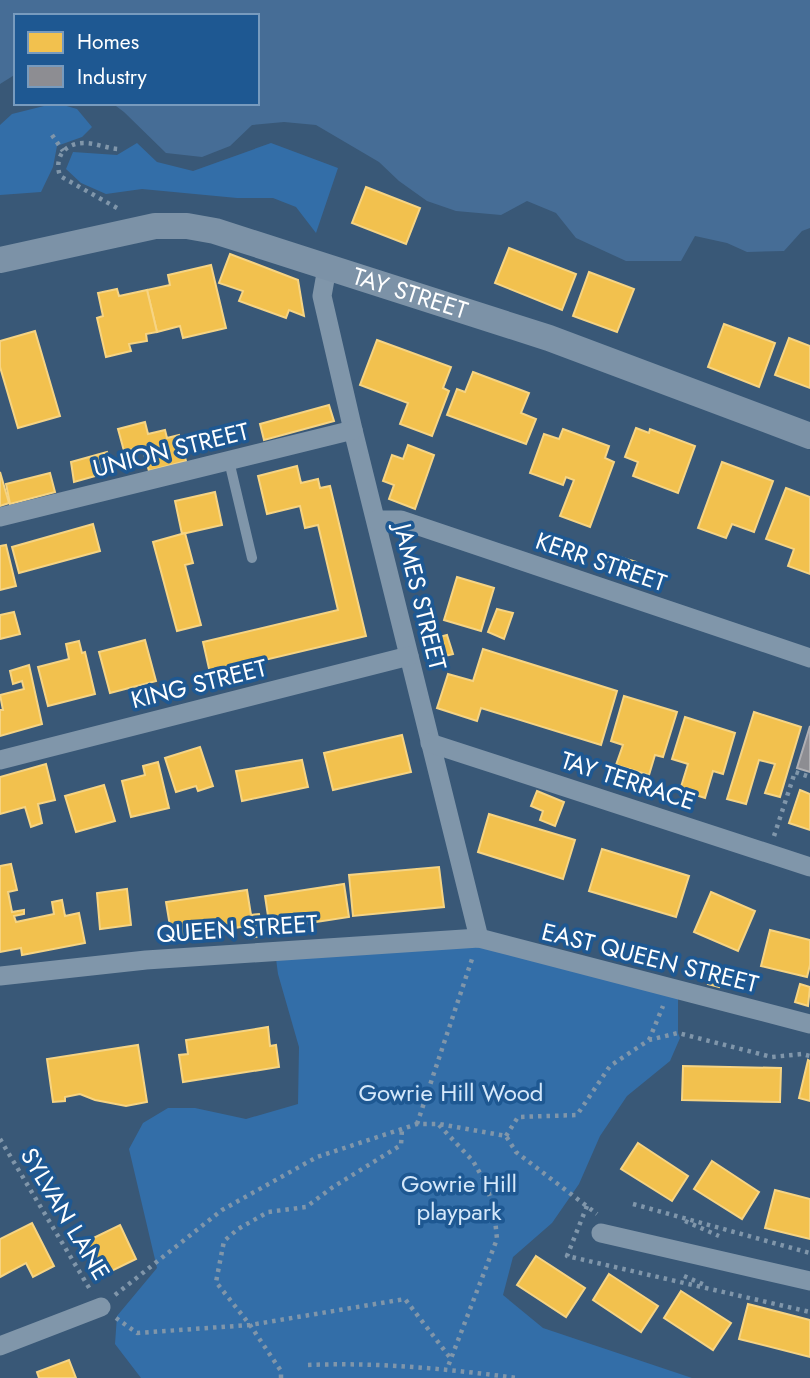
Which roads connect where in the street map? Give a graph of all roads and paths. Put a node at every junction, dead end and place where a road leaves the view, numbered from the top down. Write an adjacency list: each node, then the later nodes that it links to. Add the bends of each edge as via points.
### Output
1 (51, 135): 3 (path)
2 (118, 149): 3 (path, via 85,143)
3 (64, 151): 4 (path, via 57,166 60,176)
4 (118, 208)
5 (0, 260): 6 (main road, TAY STREET, via 131,230 187,226 246,240)
6 (327, 268): 7 (street, JAMES STREET, via 322,296); 8 (main road, TAY STREET, via 549,338)
7 (353, 430): 9 (street, UNION STREET); 11 (street, JAMES STREET)
8 (810, 436)
9 (229, 461): 10 (street, UNION STREET); 12 (lane)
10 (0, 517)
11 (376, 520): 13 (street, JAMES STREET); 14 (street, KERR STREET, via 401,520)
12 (252, 558)
13 (409, 656): 15 (street, JAMES STREET); 16 (street, KING STREET)
14 (810, 658)
15 (430, 743): 18 (street, TAY TERRACE); 20 (street, JAMES STREET)
16 (0, 760)
17 (810, 777): 18 (path, via 795,772)
18 (768, 853): 19 (street, TAY TERRACE)
19 (810, 867)
20 (479, 938): 22 (street, QUEEN STREET, via 146,960); 23 (street, EAST QUEEN STREET)
21 (470, 964): 27 (path)
22 (0, 976)
23 (670, 989): 24 (street, EAST QUEEN STREET); 25 (path)
24 (810, 1024)
25 (649, 1040): 26 (path, via 678,1033 772,1057); 30 (path, via 610,1066 577,1115 518,1117)
26 (810, 1055)
27 (417, 1124): 28 (path); 29 (path)
28 (439, 1124): 30 (path); 40 (path, via 485,1182 498,1239)
29 (402, 1129): 36 (path, via 317,1157 249,1194 222,1210); 38 (path, via 401,1145 306,1207 268,1212 224,1241 216,1282)
30 (506, 1136): 33 (path, via 516,1152)
31 (0, 1139): 36 (path, SYLVAN LANE)
32 (633, 1204): 34 (path)
33 (597, 1226): 35 (street); 37 (path, via 566,1256)
34 (810, 1253)
35 (810, 1281)
36 (101, 1307): 38 (path, via 137,1333); 39 (street)
37 (810, 1312)
38 (250, 1325): 40 (path, via 405,1298); 43 (path, via 281,1371)
39 (0, 1346)
40 (451, 1359): 42 (path)
41 (308, 1365): 42 (path)
42 (447, 1369): 44 (path)
43 (281, 1378)
44 (517, 1378)

